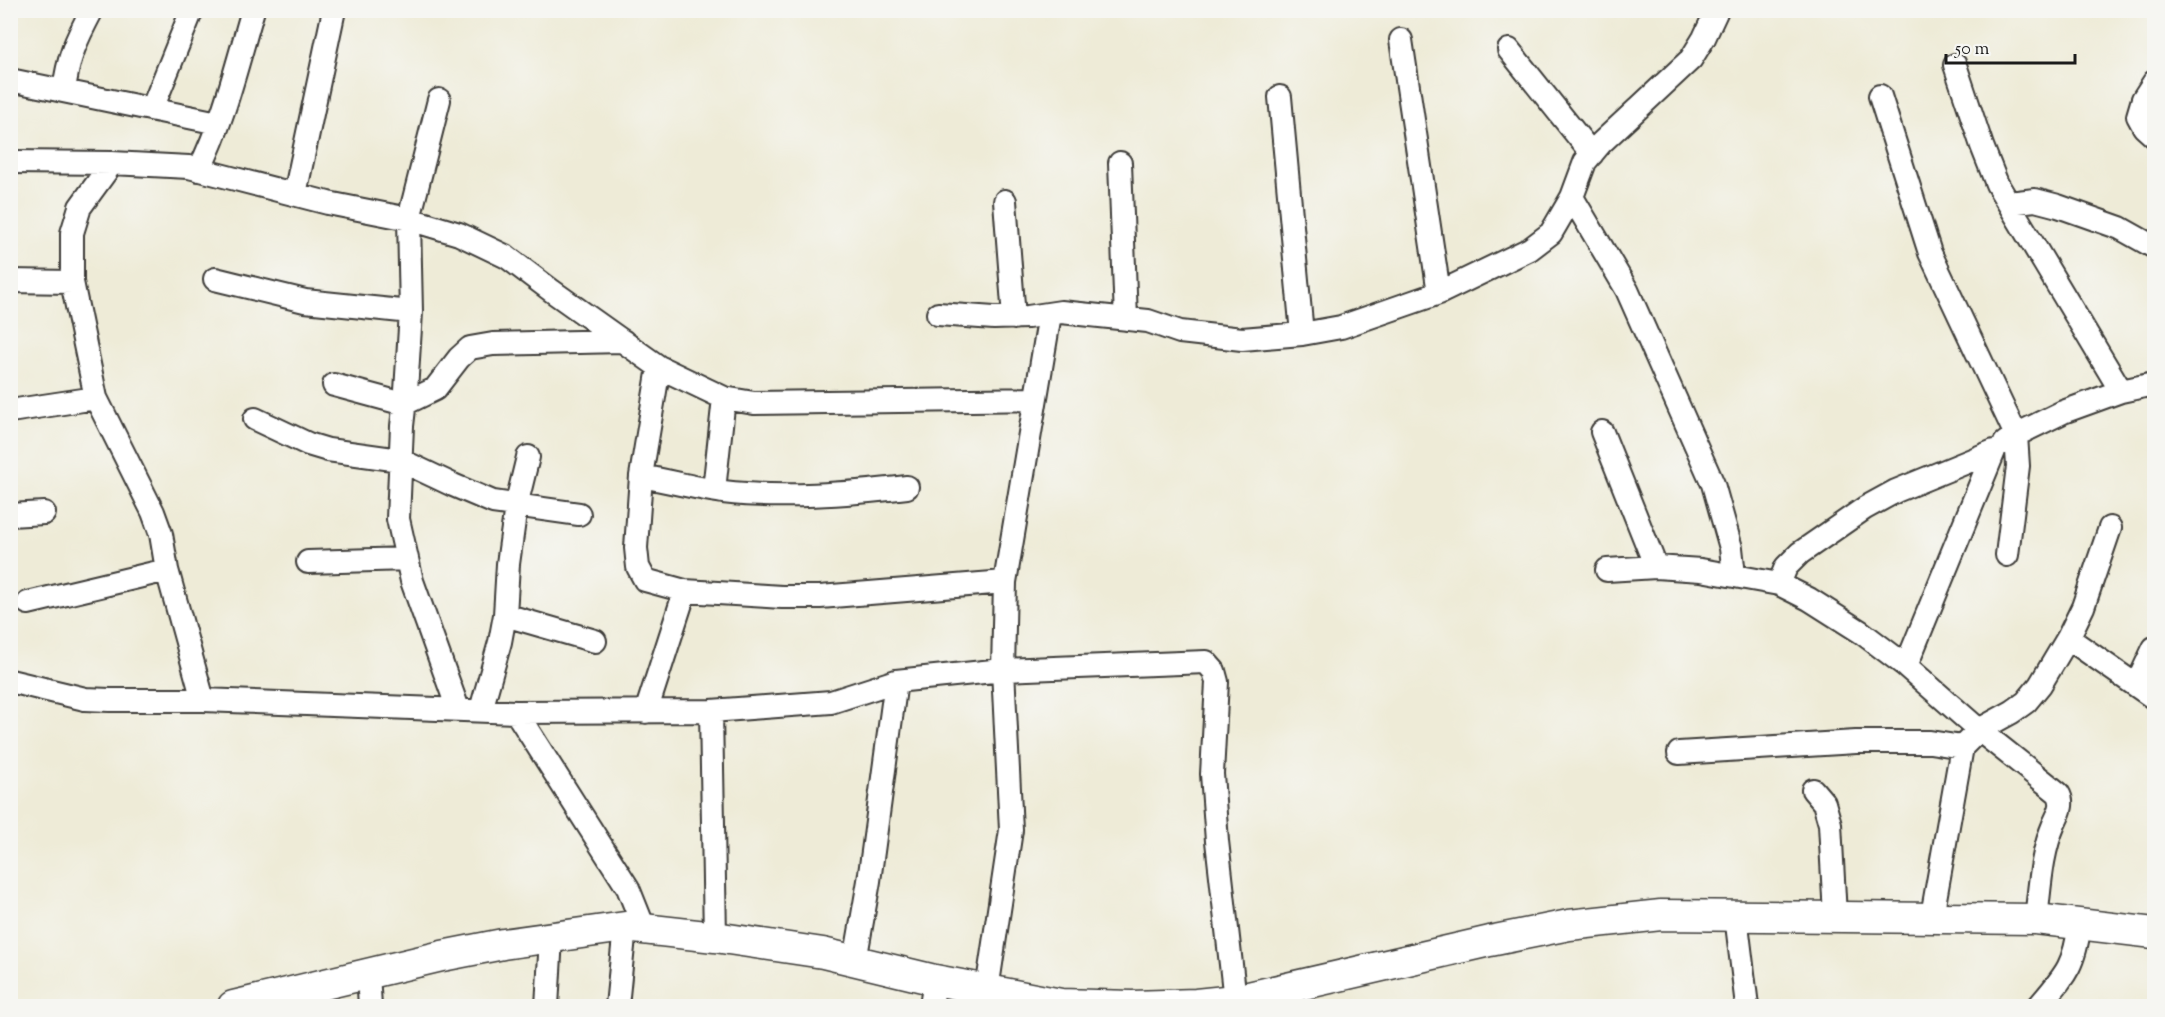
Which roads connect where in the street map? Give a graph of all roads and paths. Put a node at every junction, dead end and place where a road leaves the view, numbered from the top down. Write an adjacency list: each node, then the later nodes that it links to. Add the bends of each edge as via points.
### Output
1 (92, 10): 11 (street, via 67,67)
2 (192, 10): 15 (street)
3 (253, 10): 16 (street)
4 (334, 10): 23 (street)
5 (1717, 10): 18 (street, via 1691,59)
6 (1401, 40): 32 (street)
7 (1509, 50): 18 (street)
8 (1955, 65): 26 (street, via 1982,146)
9 (10, 80): 11 (street)
10 (2154, 82): 17 (street, via 2142,99 2138,116)
11 (64, 91): 15 (street)
12 (1880, 96): 51 (street, via 1930,253)
13 (1280, 97): 38 (street)
14 (439, 100): 27 (street)
15 (152, 109): 16 (street)
16 (218, 123): 22 (street)
17 (2154, 136)
18 (1592, 154): 24 (street)
19 (10, 162): 20 (street)
20 (112, 163): 22 (street); 31 (street, via 80,207 72,233)
21 (1120, 163): 37 (street)
22 (199, 170): 23 (street)
23 (295, 194): 27 (street)
24 (1572, 197): 32 (street, via 1551,233 1530,249); 69 (street, via 1628,290 1713,484 1731,548)
25 (1005, 201): 36 (street)
26 (2009, 203): 28 (street, via 2035,200 2058,206 2120,228); 43 (street)
27 (409, 219): 33 (street); 39 (street, via 459,234 507,256)
28 (2154, 247)
29 (214, 279): 33 (street, via 305,301)
30 (10, 281): 31 (street)
31 (72, 282): 44 (street)
32 (1439, 293): 38 (street, via 1341,327)
33 (411, 312): 47 (street)
34 (938, 314): 36 (street)
35 (1050, 314): 36 (street); 37 (street); 46 (street)
36 (1014, 318)
37 (1126, 318): 38 (street, via 1180,332 1242,339)
38 (1302, 334)
39 (623, 341): 40 (street); 47 (street, via 470,348 435,389)
40 (659, 367): 45 (street); 55 (street)
41 (2154, 384): 43 (street)
42 (334, 385): 47 (street)
43 (2121, 391): 51 (street, via 2062,412)
44 (96, 398): 48 (street); 67 (street, via 153,512)
45 (724, 398): 46 (street, via 754,403); 57 (street)
46 (1035, 399): 70 (street)
47 (405, 404): 54 (street)
48 (10, 411)
49 (255, 419): 54 (street, via 328,450)
50 (1602, 432): 66 (street)
51 (2016, 435): 52 (street); 63 (street, via 2018,466)
52 (1994, 451): 71 (street, via 1896,491 1865,508 1800,553 1786,567); 78 (street)
53 (528, 457): 58 (street)
54 (400, 460): 58 (street, via 493,502); 64 (street, via 398,519)
55 (641, 476): 57 (street); 72 (street, via 638,567 645,580)
56 (907, 487): 57 (street, via 850,494)
57 (714, 490)
58 (516, 506): 60 (street); 74 (street)
59 (44, 513): 61 (street)
60 (579, 514)
61 (10, 515)
62 (2110, 528): 75 (street)
63 (2007, 555)
64 (407, 559): 65 (street); 84 (street)
65 (308, 562)
66 (1656, 567): 68 (street); 69 (street)
67 (167, 570): 73 (street); 83 (street)
68 (1607, 570)
69 (1734, 575): 71 (street)
70 (1005, 582): 72 (street, via 820,597); 79 (street)
71 (1779, 584): 78 (street, via 1861,632)
72 (685, 591): 88 (street)
73 (28, 603)
74 (505, 615): 76 (street); 85 (street)
75 (2068, 638): 82 (street); 89 (street, via 2026,702)
76 (595, 640)
77 (2154, 648): 82 (street)
78 (1906, 666): 89 (street)
79 (1003, 670): 81 (street); 104 (street, via 1011,830); 106 (street, via 1206,662 1215,671 1212,774)
80 (10, 681): 83 (street, via 85,699)
81 (896, 681): 86 (street, via 831,702); 102 (street)
82 (2146, 691)
83 (203, 700): 84 (street)
84 (458, 709): 85 (street)
85 (482, 710): 87 (street)
86 (711, 711): 88 (street); 100 (street)
87 (516, 712): 88 (street); 98 (street, via 628,888)
88 (646, 712)
89 (1979, 730): 90 (street); 96 (street, via 2062,799 2049,836)
90 (1962, 747): 91 (street, via 1930,742 1856,742); 95 (street)
91 (1679, 753)
92 (1813, 790): 94 (street, via 1824,803 1830,824)
93 (1736, 916): 94 (main road); 106 (main road, via 1661,915 1569,925); 111 (street)
94 (1835, 916): 95 (main road)
95 (1932, 916): 96 (main road)
96 (2036, 919): 97 (main road)
97 (2080, 924): 99 (main road); 112 (street, via 2070,966)
98 (635, 927): 100 (main road); 101 (main road); 110 (street)
99 (2154, 933)
100 (715, 937): 102 (main road)
101 (551, 938): 103 (main road, via 493,946); 109 (street)
102 (855, 961): 105 (main road)
103 (368, 974): 107 (main road); 108 (street)
104 (987, 990): 105 (main road); 106 (main road, via 1061,1004 1132,1006)
105 (933, 993)
106 (1235, 1000)
107 (233, 1006)
108 (370, 1006)
109 (547, 1006)
110 (617, 1006)
111 (1747, 1006)
112 (2039, 1006)

